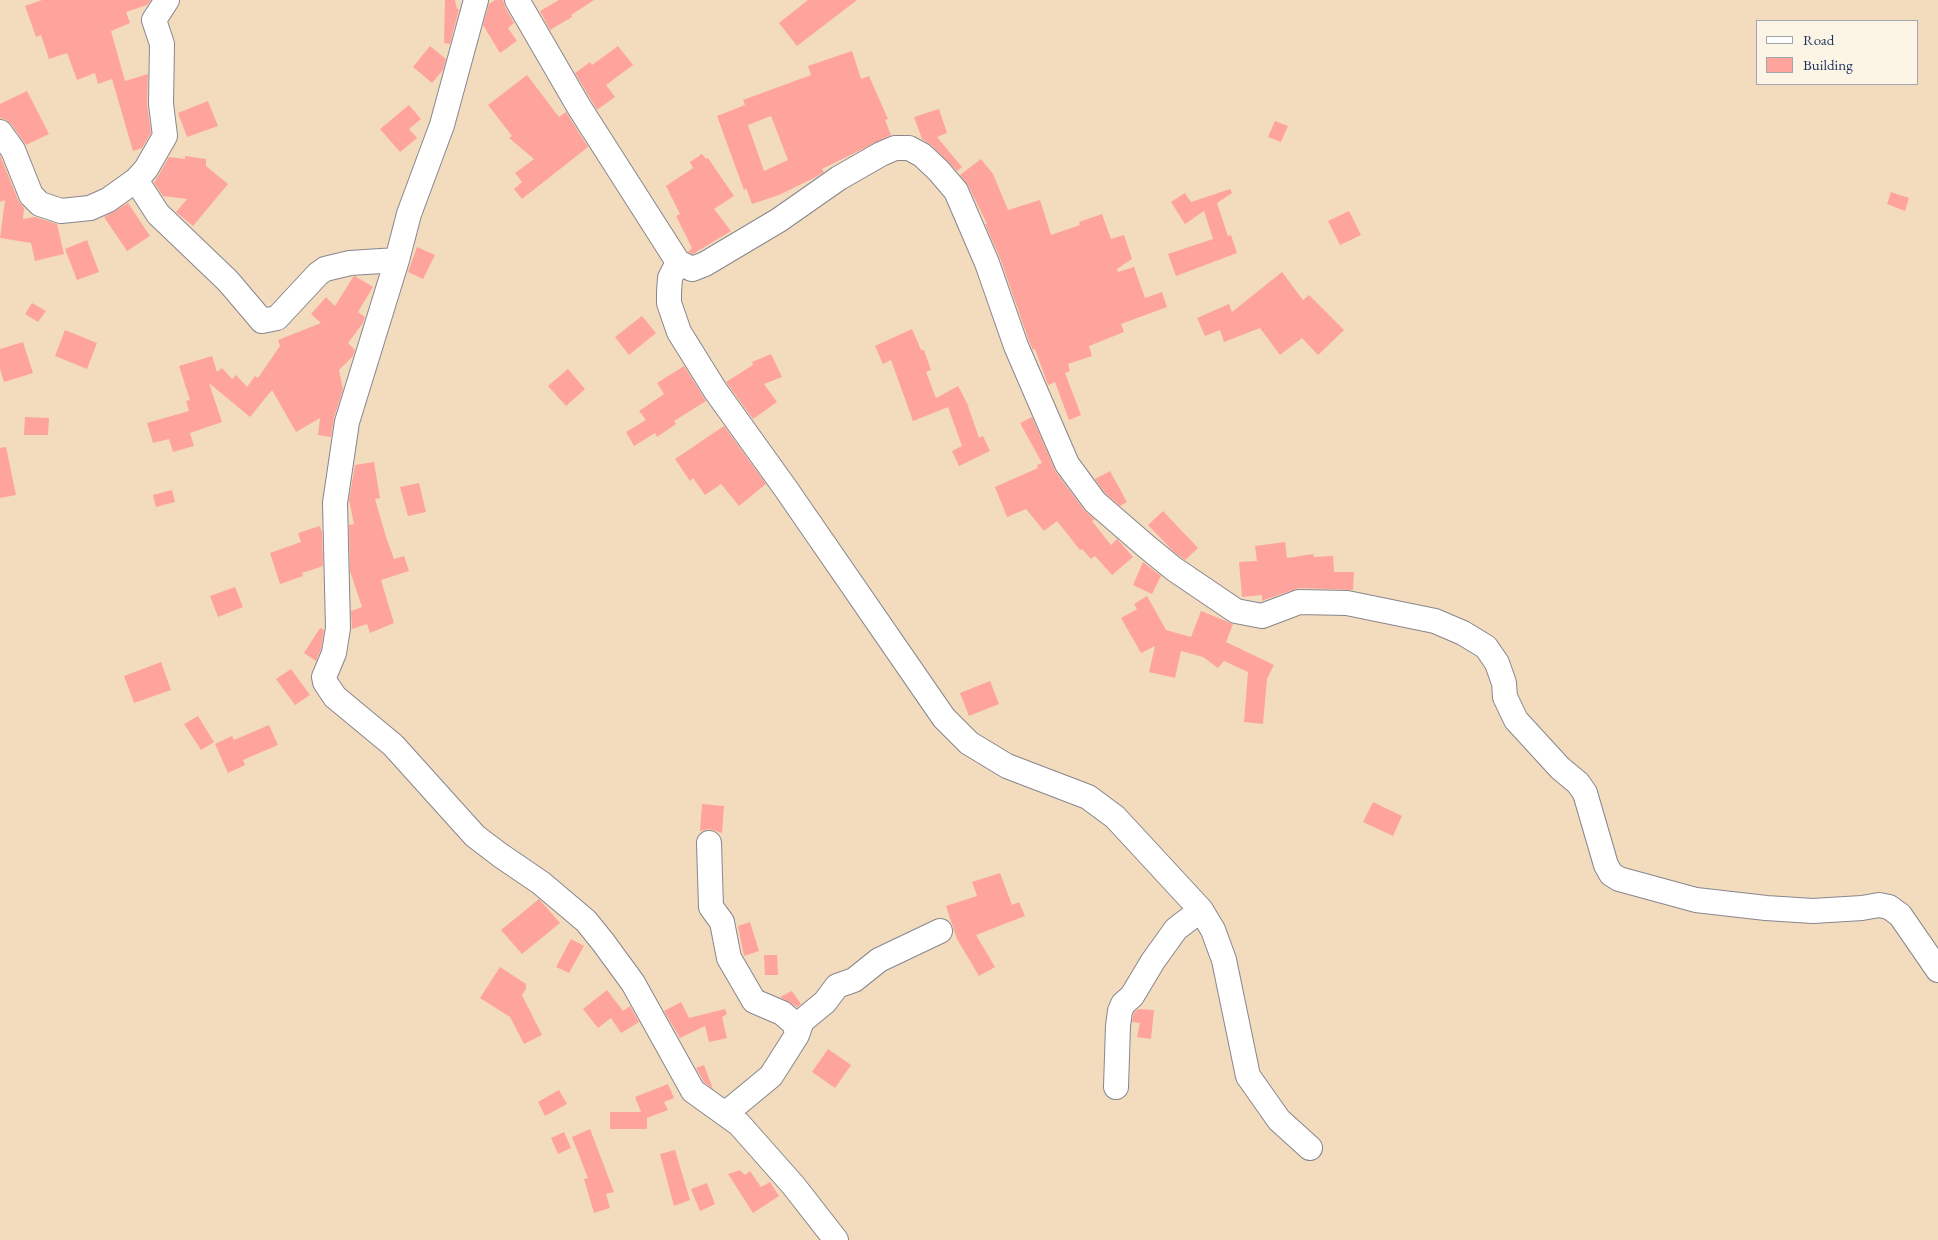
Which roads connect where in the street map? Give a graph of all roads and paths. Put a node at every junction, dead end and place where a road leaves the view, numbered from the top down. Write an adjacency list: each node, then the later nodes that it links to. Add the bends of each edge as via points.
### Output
1 (167, 0): 5 (street, via 154,20 162,44 160,104 164,136 146,169)
2 (476, 0): 6 (street, via 442,125 409,214)
3 (517, 0): 7 (street, via 579,107)
4 (0, 132): 5 (street, via 13,150 31,196 40,204 61,211 90,208 108,200)
5 (136, 180): 6 (street, via 158,214 228,281 262,321 277,318 325,269 350,263)
6 (397, 260): 14 (street, via 347,422 335,504 338,628 325,682 335,698 393,745 475,836 541,883 586,921 633,983 693,1091)
7 (678, 262): 9 (street, via 670,278 668,292 679,332 715,390 944,718 969,743 1007,766 1088,797 1116,817); 11 (street, via 692,268 705,264 881,154 895,148 909,148 922,155 956,191 987,263 1016,346 1067,464 1095,502 1174,569 1236,612 1262,616 1299,602 1347,603 1435,621 1463,632 1486,647 1497,663 1505,697 1516,720 1585,794 1606,865 1618,879 1696,900 1766,908 1813,912 1879,905 1889,907 1900,915)
8 (709, 843): 12 (street, via 712,907 722,922 729,958 754,1001 782,1012 795,1024)
9 (1201, 910): 13 (street, via 1176,929 1132,996 1123,1004 1118,1026); 15 (street, via 1213,930 1224,960 1248,1076 1279,1120)
10 (940, 931): 12 (street, via 879,960 854,980 837,986 825,1002 802,1022)
11 (1938, 970)
12 (797, 1035): 14 (street, via 771,1076)
13 (1116, 1087)
14 (725, 1114): 16 (street, via 739,1124)
15 (1310, 1148)
16 (836, 1240)

